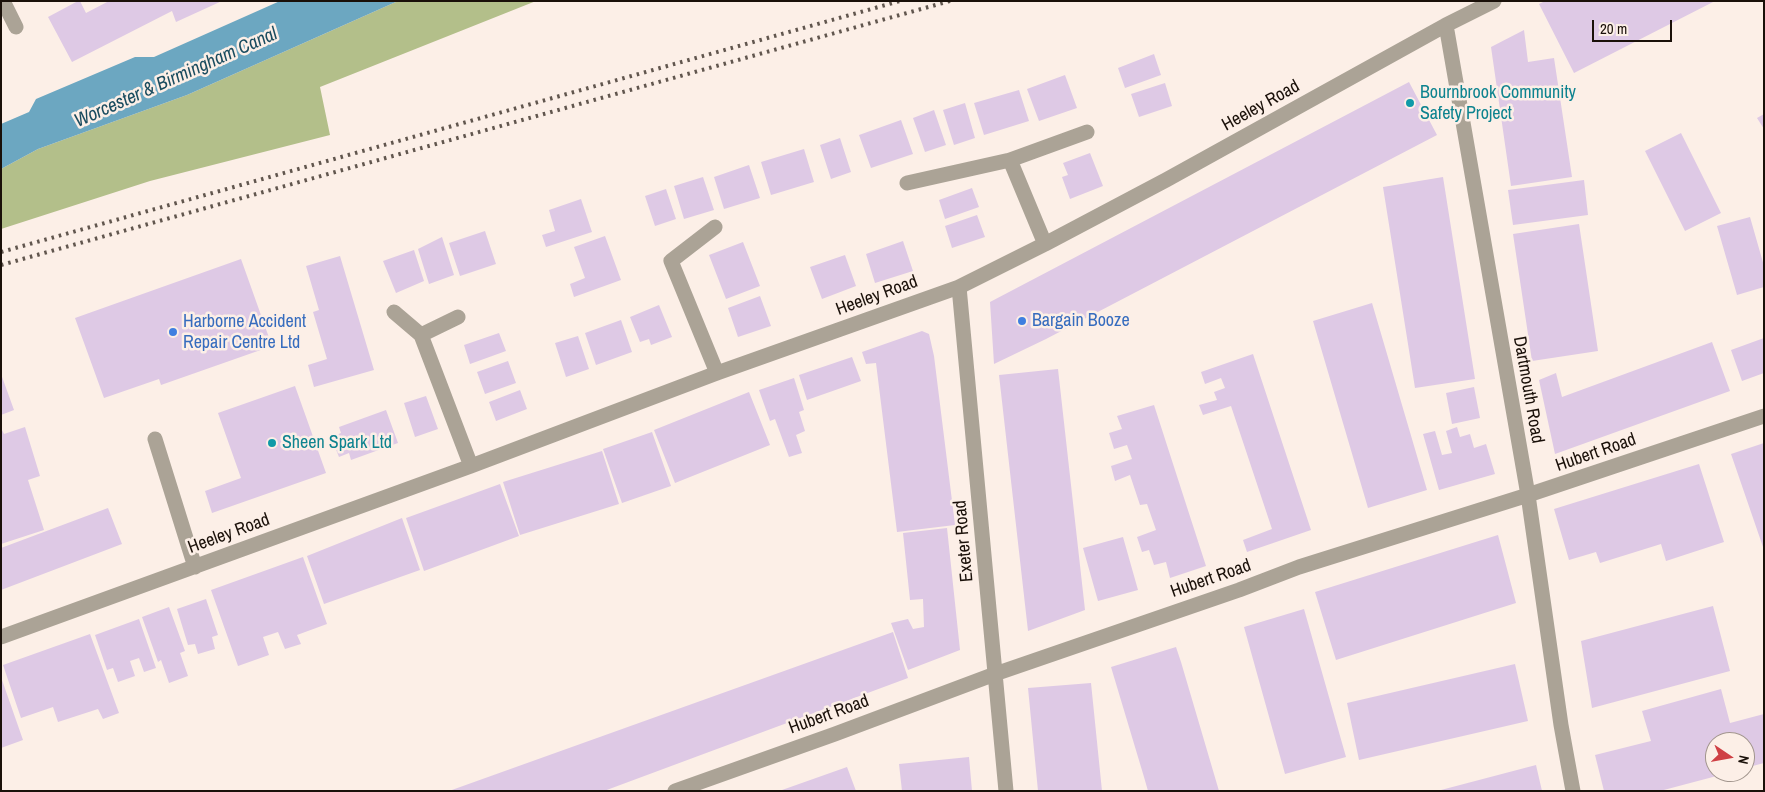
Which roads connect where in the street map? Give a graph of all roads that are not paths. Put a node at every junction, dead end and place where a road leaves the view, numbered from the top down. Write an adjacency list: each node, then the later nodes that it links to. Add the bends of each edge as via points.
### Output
1 (3, 1): 4 (street)
2 (1494, 1): 3 (street, Heeley Road)
3 (1446, 25): 9 (street, Heeley Road); 18 (street, Dartmouth Road)
4 (16, 27)
5 (1087, 132): 6 (street)
6 (1010, 160): 7 (street); 9 (street)
7 (907, 183)
8 (715, 227): 14 (street, via 671,261)
9 (1045, 244): 10 (street, Heeley Road)
10 (959, 287): 14 (street, Heeley Road); 21 (street, Exeter Road)
11 (394, 312): 13 (street)
12 (458, 317): 13 (street)
13 (421, 335): 17 (street)
14 (717, 373): 17 (street, Heeley Road)
15 (1764, 416): 18 (street, Hubert Road)
16 (155, 439): 19 (street)
17 (471, 466): 19 (street, Heeley Road)
18 (1528, 495): 21 (street, Hubert Road, via 1299,567); 24 (street, Dartmouth Road)
19 (195, 567): 20 (street, Heeley Road)
20 (1, 637)
21 (995, 674): 22 (street, Hubert Road); 23 (street, Exeter Road)
22 (675, 791)
23 (1006, 791)
24 (1573, 791)

